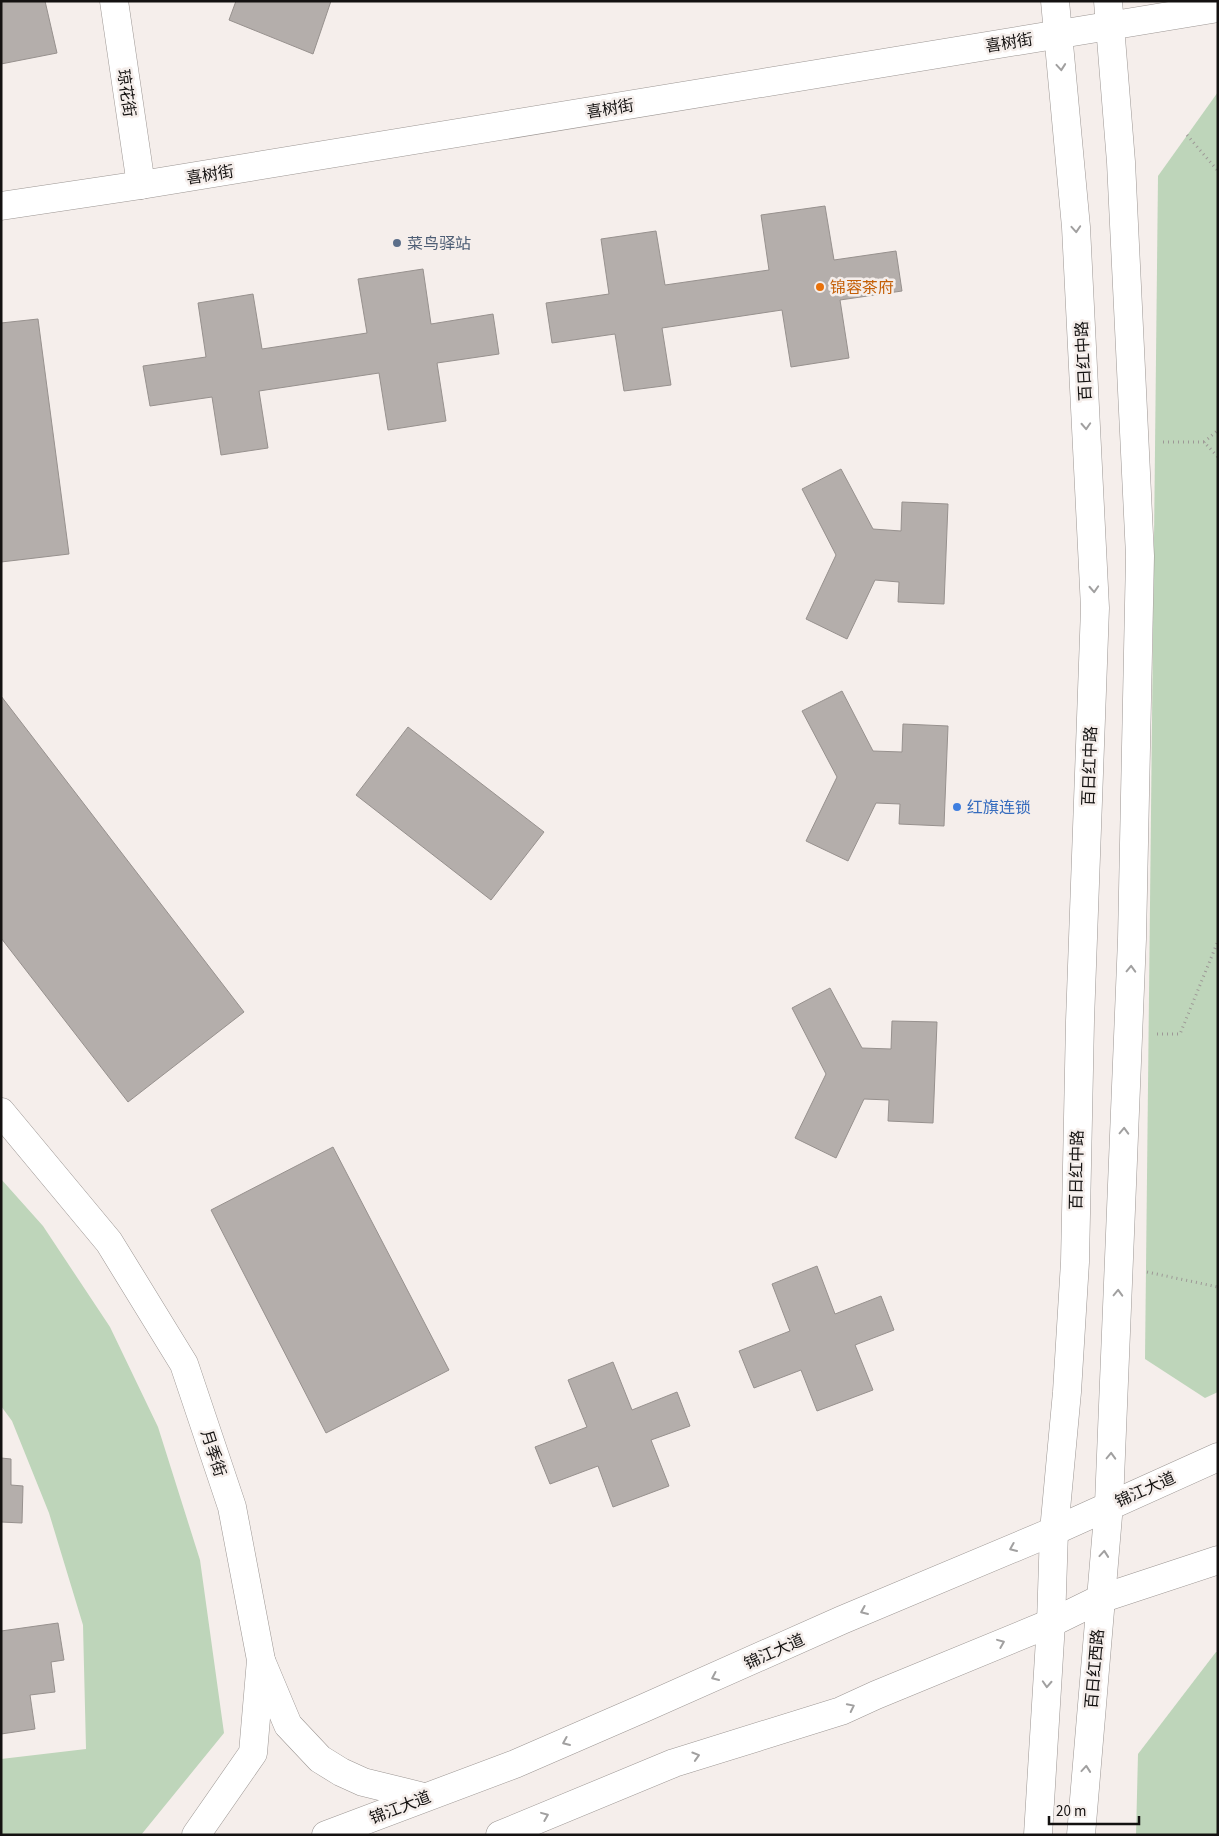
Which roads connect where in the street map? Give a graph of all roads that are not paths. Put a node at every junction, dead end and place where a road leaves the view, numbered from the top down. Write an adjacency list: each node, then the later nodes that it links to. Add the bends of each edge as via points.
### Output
1 (114, 1): 6 (street, 琼花街)
2 (1055, 1): 5 (street, 百日红中路)
3 (1218, 8): 4 (street, 喜树街)
4 (1109, 13): 5 (street, 喜树街); 10 (street, one-way to 4, via 1132,939 1140,556 1121,162)
5 (1058, 34): 6 (street, 喜树街); 11 (street, 百日红中路, one-way to 11, via 1076,227 1095,608 1074,1262 1067,1392)
6 (141, 185): 7 (street, 喜树街)
7 (1, 206)
8 (1, 1112): 15 (street, 月季街, via 109,1242 184,1364 232,1507)
9 (1218, 1456): 10 (street, 锦江大道)
10 (1109, 1504): 11 (street, 锦江大道); 13 (street, 百日红西路, one-way to 10)
11 (1054, 1530): 14 (street); 16 (street, 锦江大道, one-way to 16, via 524,1760)
12 (1218, 1560): 13 (street)
13 (1100, 1599): 14 (street); 21 (street, 百日红西路, one-way to 13)
14 (1050, 1623): 19 (street, one-way to 14, via 674,1764 842,1712 876,1694); 20 (street, one-way to 20)
15 (261, 1660): 16 (street, via 288,1725 320,1759 363,1782); 17 (street, 月季街, via 253,1753)
16 (424, 1797): 18 (street, 锦江大道)
17 (196, 1835)
18 (326, 1835)
19 (500, 1835)
20 (1038, 1835)
21 (1081, 1835)

